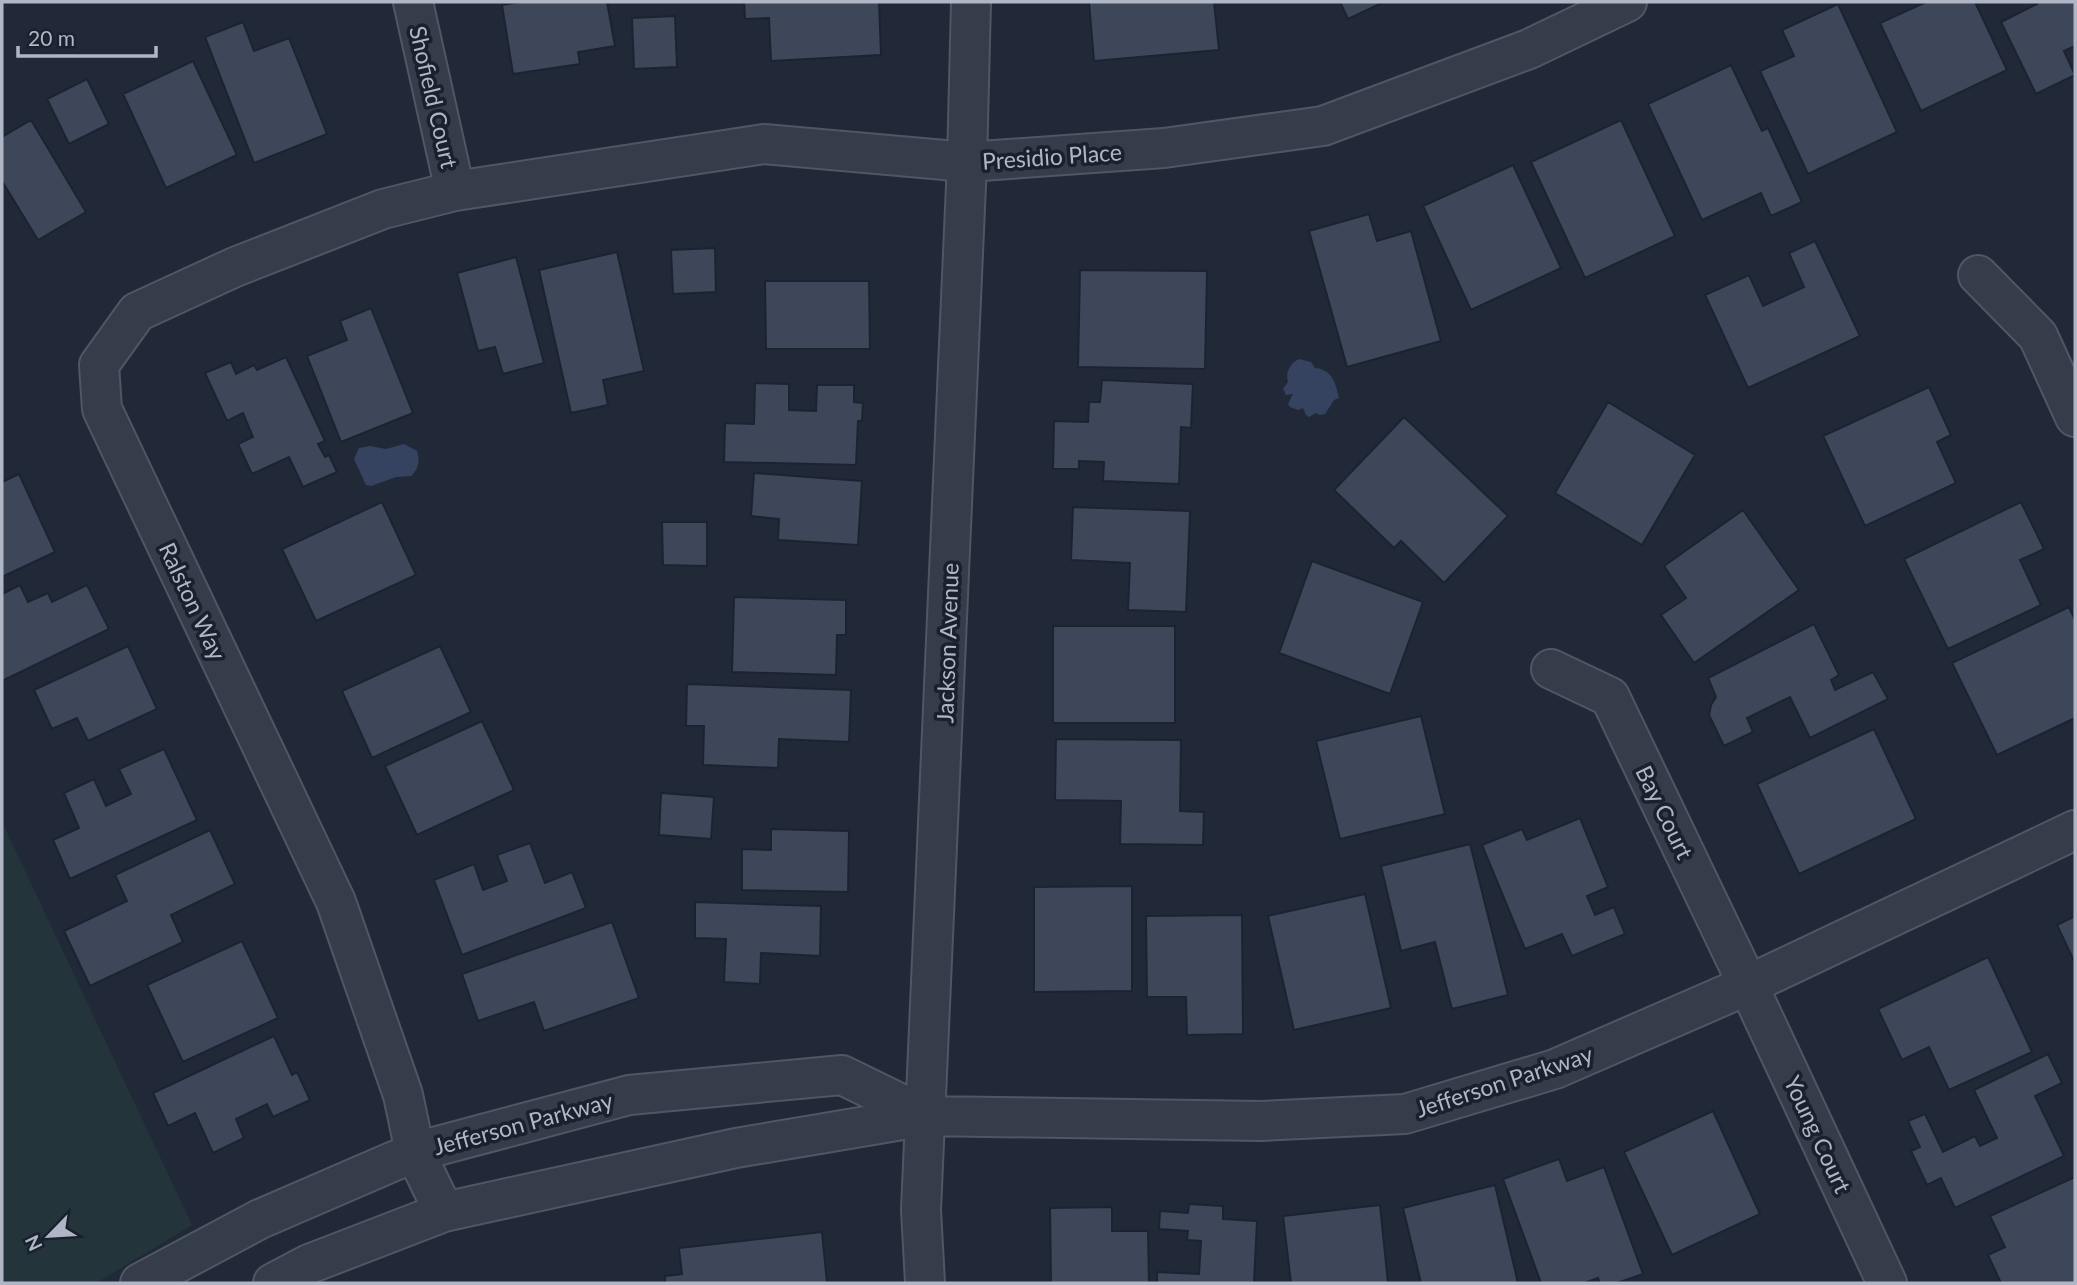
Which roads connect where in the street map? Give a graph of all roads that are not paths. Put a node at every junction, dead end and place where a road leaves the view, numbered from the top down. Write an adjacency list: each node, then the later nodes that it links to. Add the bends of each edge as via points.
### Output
1 (413, 2): 5 (street, Shofield Court)
2 (971, 2): 4 (street, Jackson Avenue)
3 (1627, 2): 4 (street, Presidio Place, via 1529,49 1323,125 1164,148)
4 (967, 162): 5 (street, Presidio Place, via 764,144); 11 (street, Jackson Avenue)
5 (455, 191): 12 (street, Ralston Way, via 383,209 235,267 137,312 99,365 102,409 336,902 403,1095)
6 (1978, 275): 7 (street, via 2038,335)
7 (2075, 417)
8 (1551, 669): 10 (street, Bay Court, via 1610,697)
9 (2075, 830): 10 (street, Jefferson Parkway)
10 (1748, 985): 11 (street, Jefferson Parkway, via 1555,1069 1405,1114 1261,1121); 17 (street, Young Court)
11 (926, 1116): 12 (street, Jefferson Parkway, via 842,1074 629,1095); 13 (street, Jefferson Parkway, via 736,1148); 16 (street, Jackson Avenue, via 921,1210)
12 (415, 1152): 13 (street, Ralston Way); 14 (street, Jefferson Parkway, via 260,1219)
13 (444, 1212): 15 (street, Jefferson Parkway, via 309,1264)
14 (139, 1283)
15 (273, 1283)
16 (925, 1283)
17 (1887, 1283)

